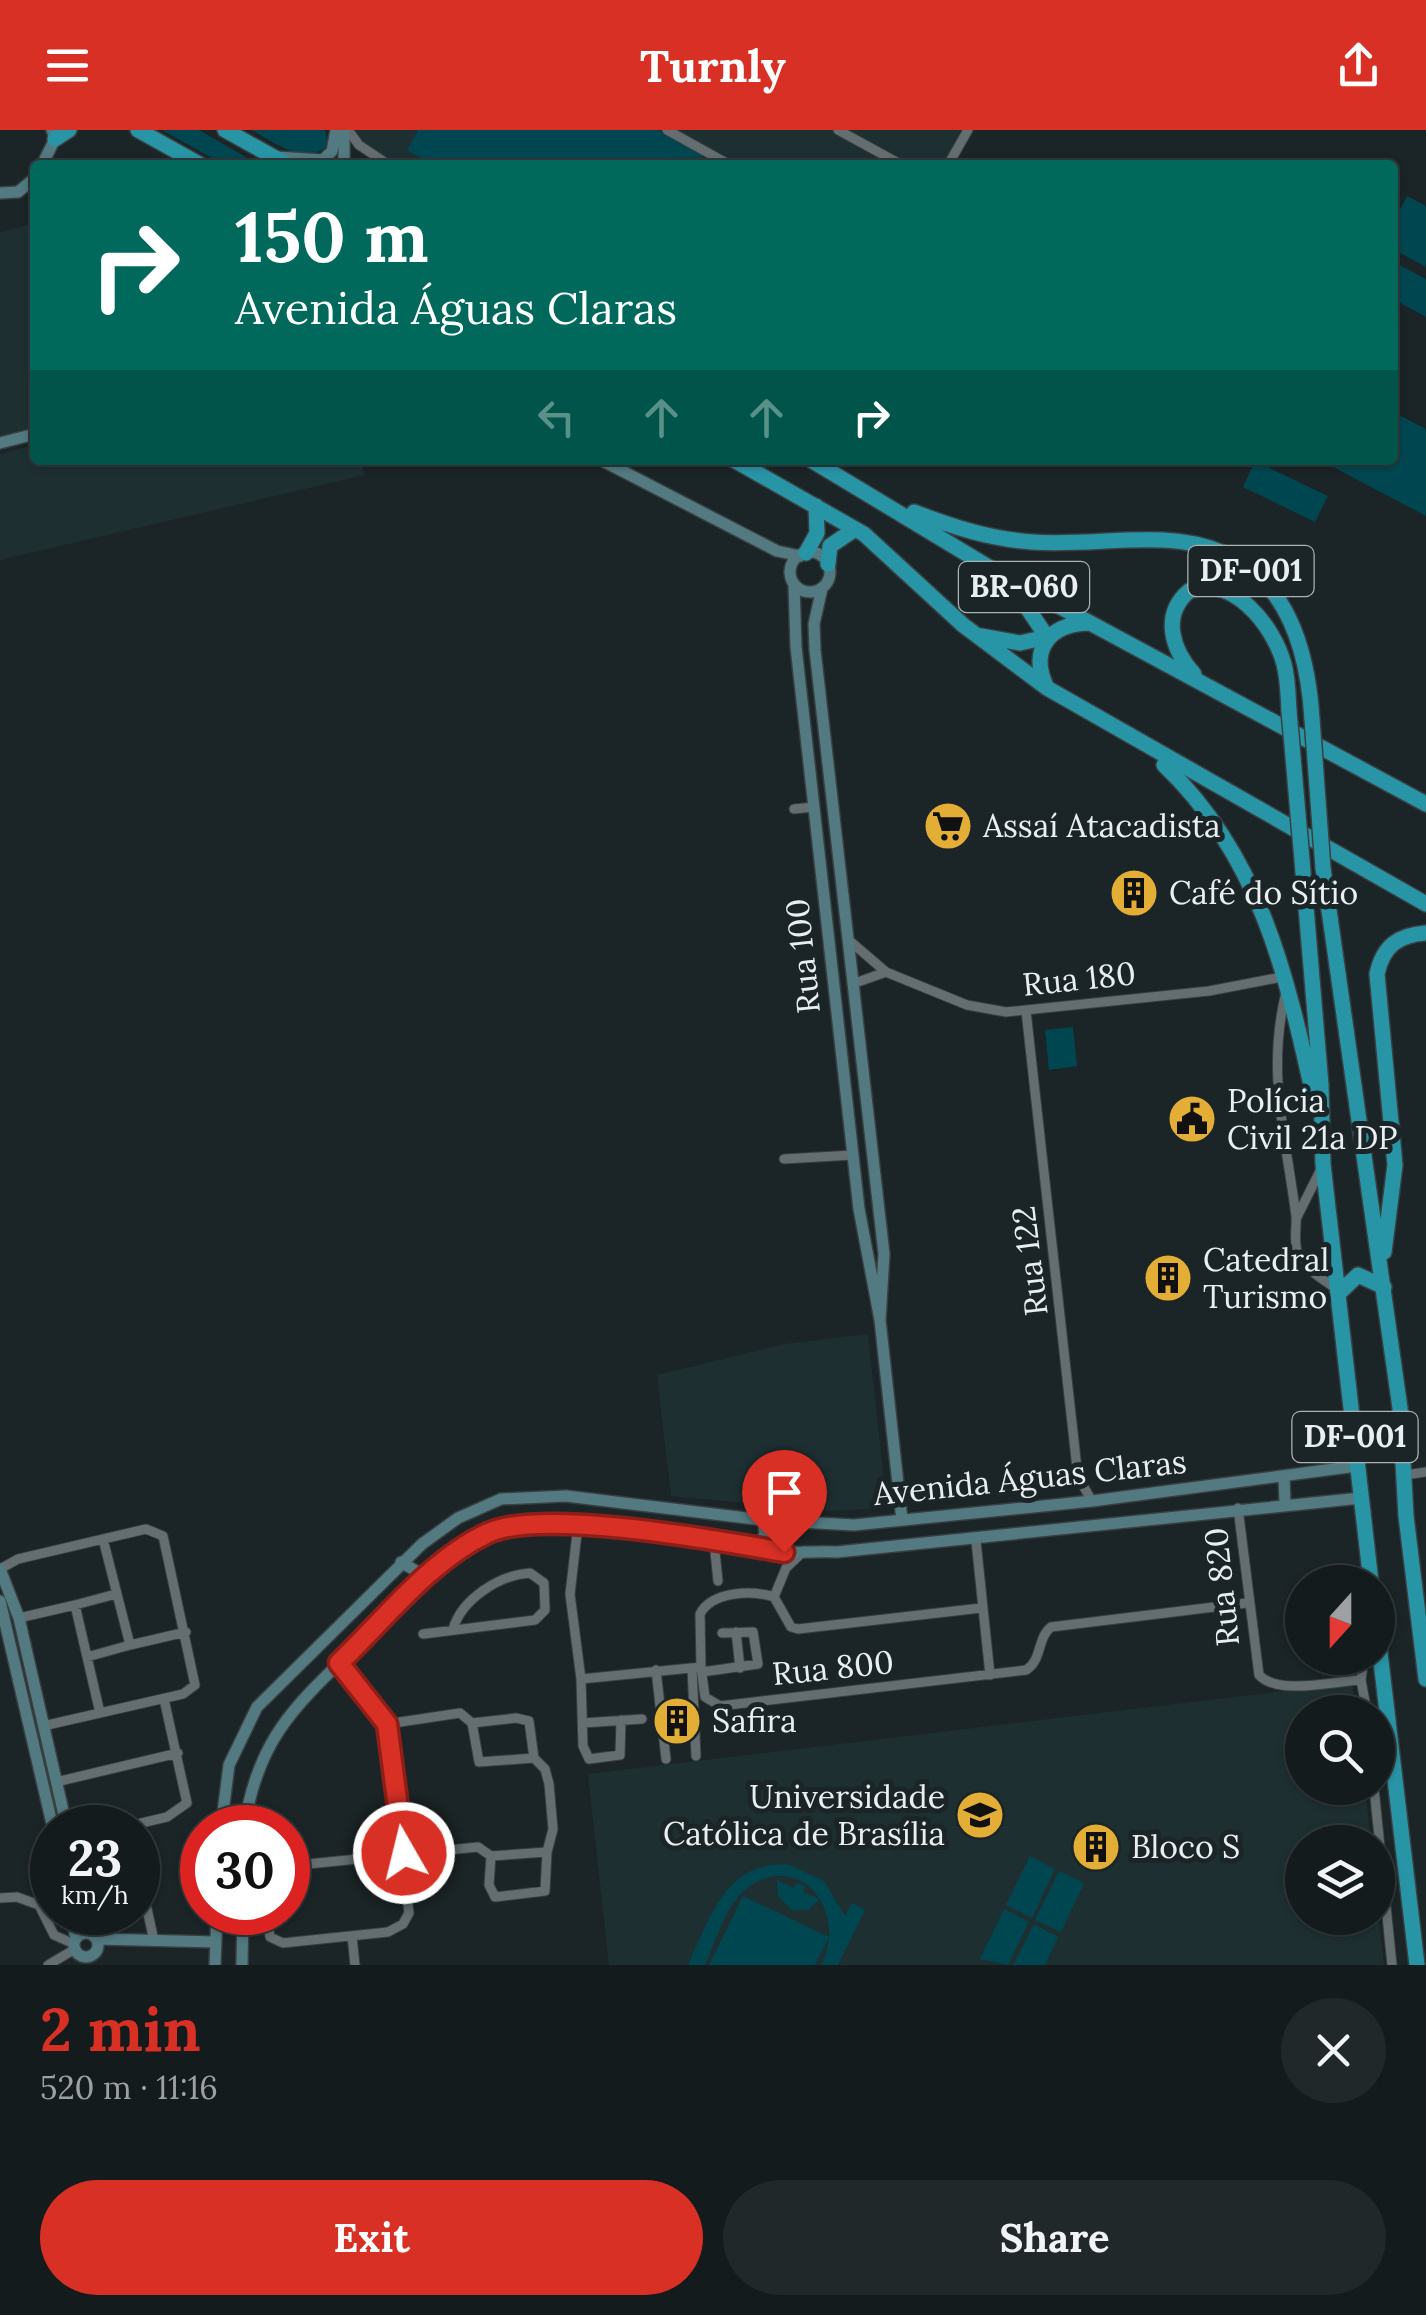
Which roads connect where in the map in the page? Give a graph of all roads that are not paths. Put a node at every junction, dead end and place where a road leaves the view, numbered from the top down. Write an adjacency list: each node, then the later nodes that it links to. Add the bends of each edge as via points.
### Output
1 (128, 130): 10 (highway)
2 (138, 130): 10 (highway)
3 (224, 130): 13 (highway)
4 (336, 130): 14 (street)
5 (346, 130): 15 (street); 16 (street)
6 (667, 130): 11 (street)
7 (695, 130): 11 (street)
8 (838, 130): 18 (street)
9 (968, 130): 19 (street)
10 (153, 138): 12 (highway)
11 (688, 142): 17 (street)
12 (192, 160)
13 (278, 160)
14 (323, 160)
15 (344, 160)
16 (382, 160)
17 (721, 160)
18 (893, 160)
19 (951, 160)
20 (30, 182): 21 (street, via 18,192)
21 (0, 193)
22 (30, 435): 23 (street)
23 (0, 442)
24 (612, 465): 31 (street)
25 (743, 465): 29 (highway, BR-060)
26 (757, 465): 30 (highway)
27 (820, 465): 28 (highway, BR-060)
28 (854, 484): 33 (highway, BR-060); 60 (highway, DF-001, bridge, via 989,537 1169,540 1230,556 1266,583 1296,626 1310,676 1323,868)
29 (816, 506): 30 (highway, BR-060); 31 (highway, via 817,533)
30 (860, 532): 32 (highway, via 830,546); 37 (highway, BR-060)
31 (799, 558): 32 (street, via 819,555); 34 (street)
32 (828, 564): 35 (street, via 830,577)
33 (1005, 577): 36 (highway, BR-060); 38 (highway)
34 (794, 584): 35 (street, via 804,591); 43 (street, Rua 100)
35 (822, 588): 46 (street, Rua 100, via 814,624)
36 (1092, 623): 38 (highway, via 1071,624); 39 (highway, BR-060)
37 (976, 635): 38 (highway, via 1020,643); 40 (highway, BR-060)
38 (1047, 637): 40 (highway, via 1038,660)
39 (1200, 680): 42 (highway, BR-060); 57 (highway, DF-001, bridge, via 1176,650 1173,616 1183,596 1209,586 1247,606 1283,660)
40 (1046, 688): 41 (highway, BR-060)
41 (1147, 749): 45 (highway, BR-060); 52 (highway, via 1234,847)
42 (1426, 804)
43 (814, 808): 44 (street); 47 (street, Rua 100)
44 (794, 809)
45 (1426, 904)
46 (847, 912): 47 (street); 49 (street, Rua 100)
47 (826, 914): 55 (street, Rua 100)
48 (1426, 933): 60 (highway, via 1392,943 1376,974 1395,1165)
49 (852, 942): 50 (street, Rua 180); 51 (street, Rua 100)
50 (886, 972): 51 (street); 53 (street, Rua 180, via 967,1004)
51 (856, 983): 54 (street, Rua 100)
52 (1285, 983): 53 (street, Rua 180); 57 (highway); 59 (street, via 1276,1077)
53 (1026, 1011): 68 (street, Rua 122, via 1078,1478)
54 (871, 1120): 55 (street); 62 (street, Rua 100, via 884,1254)
55 (849, 1122): 56 (street, Rua 100)
56 (853, 1155): 58 (street); 62 (street, Rua 100)
57 (1324, 1156): 59 (street); 61 (highway, DF-001)
58 (784, 1159)
59 (1296, 1219): 61 (street, via 1302,1262)
60 (1383, 1279): 61 (highway, via 1358,1276); 65 (highway, DF-001)
61 (1340, 1292): 63 (highway, DF-001)
62 (880, 1320): 73 (street, Rua 100)
63 (1358, 1466): 66 (street, Avenida Águas Claras); 67 (highway, DF-001)
64 (1426, 1472): 65 (street)
65 (1405, 1474): 109 (highway, DF-001)
66 (1284, 1476): 68 (street, Avenida Águas Claras); 69 (street)
67 (1361, 1498): 69 (street, Avenida Águas Claras); 83 (highway, DF-001)
68 (1092, 1501): 73 (street, Avenida Águas Claras)
69 (1286, 1504): 71 (street, Avenida Águas Claras)
70 (486, 1506): 72 (street, Avenida Águas Claras, via 523,1496 566,1496); 76 (street); 82 (street, Avenida Águas Claras, via 444,1526)
71 (1238, 1508): 78 (street, Avenida Águas Claras); 92 (street, Rua 820)
72 (763, 1520): 74 (street, Avenida Águas Claras); 80 (street, via 766,1532)
73 (902, 1520): 74 (street, Avenida Águas Claras)
74 (811, 1524): 81 (street, via 801,1539)
75 (578, 1525): 76 (street, Avenida Águas Claras, via 534,1523); 79 (street, Avenida Águas Claras); 88 (street)
76 (492, 1531): 86 (street, Avenida Águas Claras)
77 (103, 1540): 84 (street); 87 (street); 97 (street, via 160,1533)
78 (976, 1541): 81 (street, Avenida Águas Claras); 94 (street)
79 (714, 1542): 80 (street, Avenida Águas Claras); 85 (street)
80 (758, 1547): 81 (street, Avenida Águas Claras)
81 (804, 1551): 89 (street, via 786,1568)
82 (401, 1562): 86 (street, via 421,1574); 129 (street, Avenida Águas Claras, via 256,1707 228,1765)
83 (1369, 1565)
84 (0, 1568): 95 (street)
85 (718, 1580)
86 (421, 1584): 103 (street, Avenida Águas Claras)
87 (116, 1594): 93 (street); 101 (street)
88 (570, 1594): 90 (street); 110 (street)
89 (774, 1597): 94 (street, via 798,1629); 105 (street, via 735,1596 704,1606)
90 (548, 1598): 96 (street, via 535,1620); 96 (street, via 535,1575 506,1578 463,1610)
91 (0, 1601): 127 (street)
92 (1247, 1603): 107 (street, Rua 800, via 1051,1627 1030,1668); 111 (street, Rua 820, via 1257,1670 1266,1682)
93 (75, 1604): 95 (street); 102 (street)
94 (981, 1608): 107 (street)
95 (19, 1618): 120 (street)
96 (453, 1629): 100 (street)
97 (186, 1632): 101 (street); 113 (street, via 196,1684)
98 (736, 1632): 99 (street); 104 (street); 104 (street, via 755,1634 759,1661)
99 (722, 1633)
100 (423, 1634)
101 (130, 1646): 102 (street)
102 (88, 1657): 114 (street)
103 (339, 1663): 119 (street); 130 (street, Avenida Águas Claras, via 269,1740)
104 (740, 1668): 105 (street)
105 (698, 1669): 106 (street); 107 (street, Rua 800, via 708,1702 720,1706); 122 (street)
106 (656, 1670): 110 (street); 124 (street)
107 (990, 1675)
108 (1362, 1675): 111 (street)
109 (1426, 1678)
110 (581, 1679): 118 (street)
111 (1361, 1680): 112 (street)
112 (1363, 1695)
113 (164, 1699): 114 (street); 121 (street)
114 (100, 1713): 120 (street)
115 (642, 1719): 116 (street)
116 (621, 1720): 118 (street); 118 (street, via 622,1752 602,1761 586,1756)
117 (472, 1723): 119 (street, via 460,1714); 123 (street, via 526,1720); 123 (street, via 479,1762)
118 (582, 1723)
119 (387, 1724): 134 (street)
120 (43, 1726): 125 (street)
121 (178, 1753): 125 (street); 132 (street, via 185,1806)
122 (696, 1756)
123 (534, 1758): 133 (street, via 549,1784 553,1829)
124 (666, 1759)
125 (56, 1782): 128 (street)
126 (1395, 1786): 137 (highway)
127 (48, 1805)
128 (62, 1805)
129 (224, 1805)
130 (249, 1805)
131 (1376, 1805): 156 (street)
132 (160, 1819)
133 (546, 1852): 135 (street); 135 (street, via 544,1891 500,1898 489,1885)
134 (404, 1853): 135 (street, via 473,1846); 136 (street); 146 (street, via 407,1918 388,1932)
135 (491, 1856)
136 (310, 1864)
137 (1408, 1884): 139 (highway); 157 (highway)
138 (0, 1898): 150 (street, via 39,1905 54,1935)
139 (1426, 1898)
140 (74, 1935): 150 (street)
141 (94, 1935): 147 (street)
142 (153, 1935): 148 (street)
143 (216, 1935): 149 (street)
144 (243, 1935): 154 (street)
145 (270, 1935): 146 (street, via 278,1943)
146 (352, 1936): 155 (street)
147 (96, 1941): 148 (street); 150 (street, via 84,1932); 150 (street, via 83,1957)
148 (154, 1942): 149 (street)
149 (216, 1942): 153 (street)
150 (75, 1944): 152 (street)
151 (1426, 1953): 157 (highway)
152 (48, 1965)
153 (215, 1965)
154 (242, 1965)
155 (356, 1965)
156 (1392, 1965)
157 (1420, 1965)

